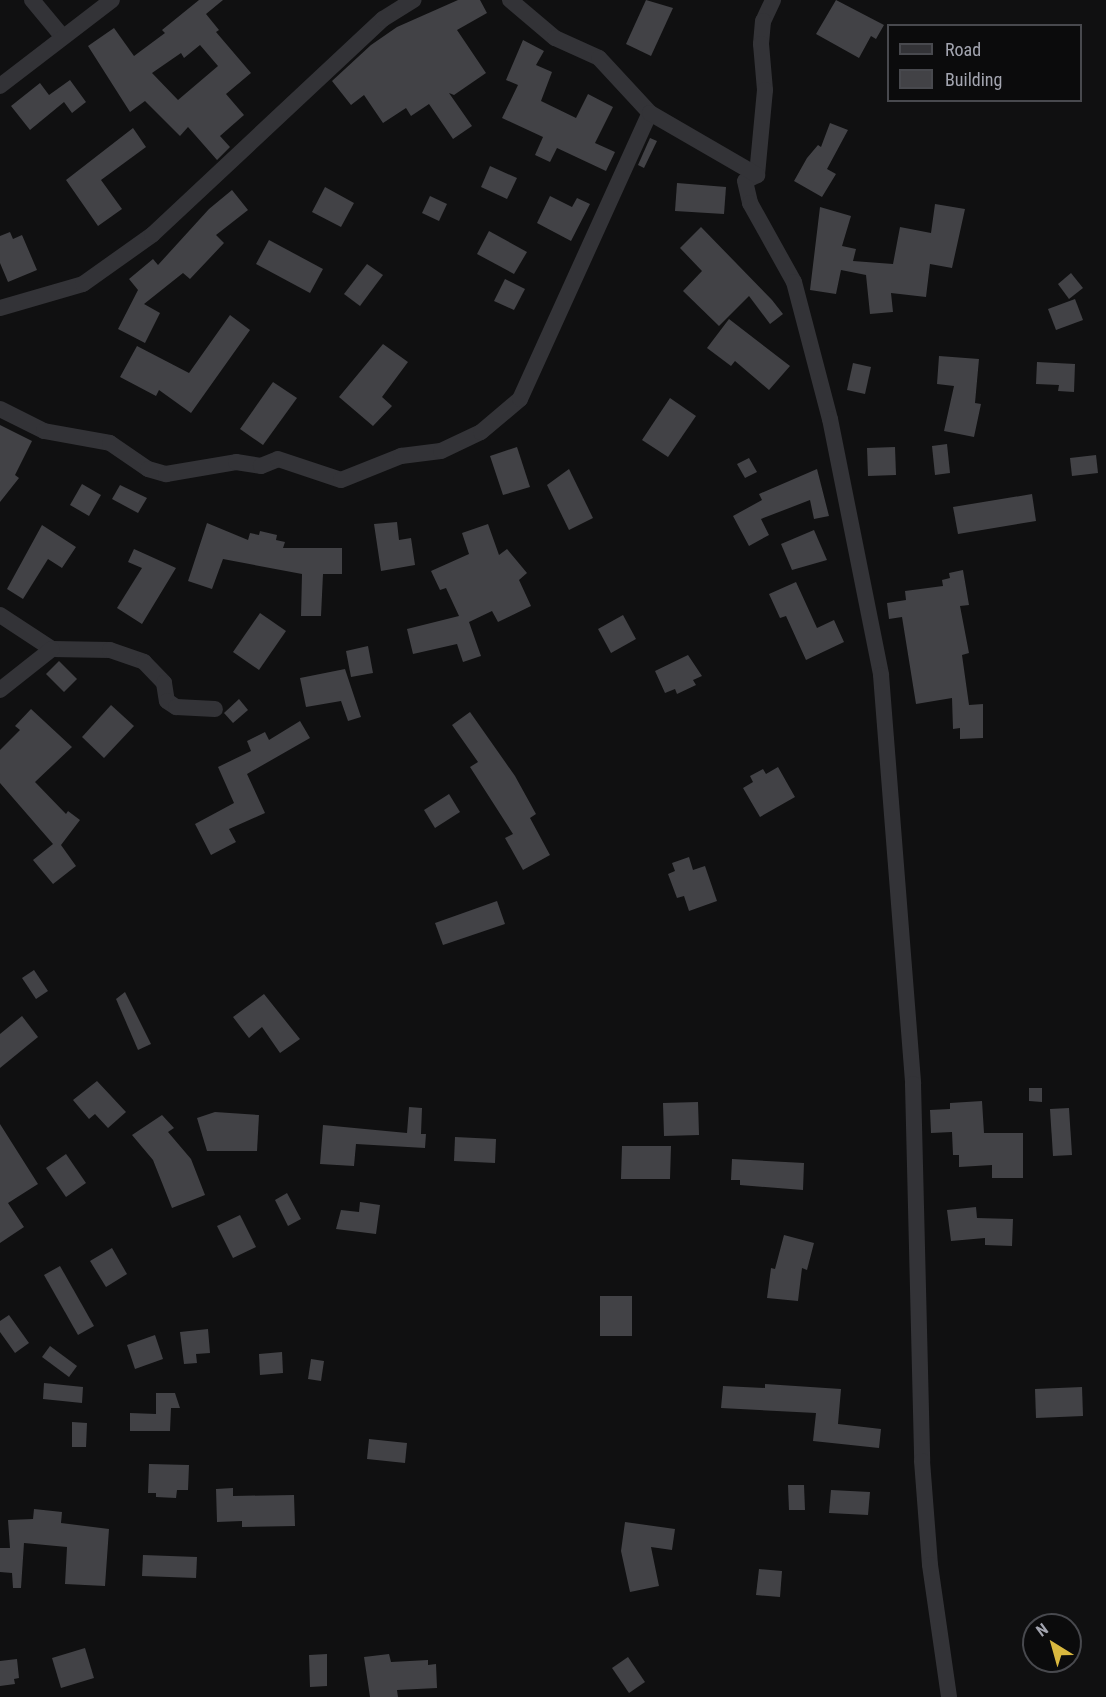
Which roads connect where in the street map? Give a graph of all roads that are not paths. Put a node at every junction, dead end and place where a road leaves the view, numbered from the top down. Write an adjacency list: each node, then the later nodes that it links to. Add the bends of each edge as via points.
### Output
1 (32, 0): 6 (street)
2 (112, 0): 6 (street)
3 (413, 0): 10 (street, via 383,19 152,235 83,284)
4 (510, 0): 8 (street, via 555,38 599,58)
5 (773, 0): 9 (street, via 763,21 765,90)
6 (62, 36): 7 (street)
7 (0, 86)
8 (651, 112): 9 (street); 11 (street, via 520,399 464,442 429,454 375,464 340,480 278,459 261,466 236,462 166,474 148,469 110,443 44,431)
9 (757, 175): 16 (street, via 744,181 750,203 794,282 830,419 881,675 913,1084 922,1461 930,1565)
10 (0, 308)
11 (0, 409)
12 (0, 615): 13 (street)
13 (52, 649): 14 (street); 15 (street, via 110,650 144,662 164,683 167,701 176,707)
14 (0, 690)
15 (215, 709)
16 (949, 1697)

